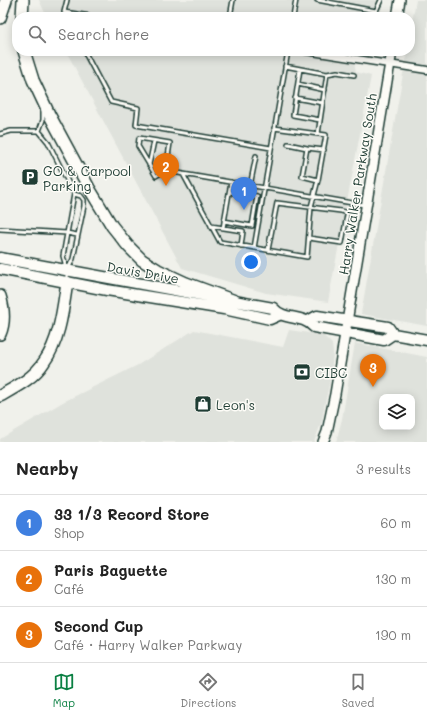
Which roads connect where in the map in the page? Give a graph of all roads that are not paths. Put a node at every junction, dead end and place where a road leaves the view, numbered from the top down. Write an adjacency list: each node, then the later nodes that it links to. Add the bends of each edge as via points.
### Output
1 (6, 0): 15 (highway)
2 (23, 0): 10 (highway)
3 (67, 0): 11 (lane)
4 (233, 0): 12 (lane)
5 (296, 0): 13 (lane)
6 (318, 0): 9 (lane)
7 (381, 0): 9 (lane)
8 (400, 0): 14 (street)
9 (376, 11)
10 (22, 12)
11 (64, 12)
12 (231, 12)
13 (295, 12)
14 (398, 12)
15 (0, 18)
16 (26, 56): 31 (highway)
17 (87, 56): 39 (lane, via 111,102 138,108 136,124)
18 (287, 56): 22 (lane)
19 (338, 56): 21 (street)
20 (391, 56): 21 (street, Harry Walker Parkway South)
21 (389, 64): 24 (street); 53 (street, Harry Walker Parkway South)
22 (285, 66): 23 (lane); 33 (lane)
23 (300, 69): 25 (lane); 27 (lane)
24 (427, 70)
25 (327, 74): 26 (lane, via 337,72); 28 (lane)
26 (354, 75)
27 (298, 84): 28 (lane); 29 (lane)
28 (325, 90): 30 (lane)
29 (295, 98): 30 (lane); 32 (lane, via 293,115)
30 (323, 103): 32 (lane)
31 (44, 104): 34 (lane); 69 (highway, via 112,226 137,256 149,265 186,283)
32 (320, 120): 36 (lane)
33 (274, 128): 36 (lane); 39 (lane)
34 (39, 131): 35 (lane, via 11,131); 51 (lane, via 48,142)
35 (0, 134)
36 (318, 134): 41 (lane, via 326,135)
37 (154, 141): 43 (lane); 43 (lane, via 139,138 138,146); 44 (lane, via 170,143)
38 (288, 144): 40 (lane)
39 (271, 148): 49 (lane)
40 (307, 148): 41 (lane); 46 (lane, via 302,176)
41 (324, 150): 46 (lane)
42 (256, 156): 48 (lane)
43 (149, 165): 44 (lane, via 156,176)
44 (166, 170): 45 (lane)
45 (183, 174): 47 (lane); 56 (lane)
46 (318, 180): 52 (lane)
47 (231, 182): 48 (lane); 50 (lane)
48 (250, 186): 49 (lane)
49 (264, 188): 52 (lane); 63 (lane)
50 (230, 192): 55 (lane); 55 (lane, via 257,196 252,226)
51 (74, 194): 59 (lane); 60 (lane, via 84,200)
52 (313, 197): 53 (lane); 54 (lane)
53 (366, 206): 72 (street, Harry Walker Parkway South)
54 (311, 207): 61 (lane); 61 (lane, via 345,211 348,216 342,243); 64 (lane, via 277,203)
55 (224, 221): 57 (lane)
56 (211, 226): 57 (lane); 62 (lane, via 220,242)
57 (223, 228): 62 (lane, via 243,231)
58 (0, 229): 59 (lane)
59 (67, 233): 60 (lane); 67 (lane, via 63,256)
60 (77, 235): 67 (lane)
61 (309, 238): 64 (lane, via 307,257)
62 (241, 246): 63 (lane)
63 (254, 248): 64 (lane)
64 (268, 250)
65 (0, 258): 67 (main road, Davis Drive)
66 (0, 268): 67 (main road, Davis Drive)
67 (67, 276): 69 (main road, Davis Drive); 70 (main road, Davis Drive, via 270,319); 77 (highway, via 57,334 45,362 19,386)
68 (0, 296): 74 (highway, via 4,312)
69 (235, 301): 70 (main road, Davis Drive, via 273,308)
70 (279, 315): 71 (main road, Davis Drive)
71 (308, 321): 72 (main road, Davis Drive, via 317,316); 73 (main road, Davis Drive, via 314,327)
72 (347, 321): 73 (street, Harry Walker Parkway South); 75 (main road, Davis Drive, via 388,328)
73 (345, 333): 75 (main road, Davis Drive, via 384,340); 78 (street, Harry Walker Parkway South, via 335,394)
74 (0, 334)
75 (393, 334): 76 (main road, Davis Drive)
76 (427, 340)
77 (0, 396)
78 (323, 442)

